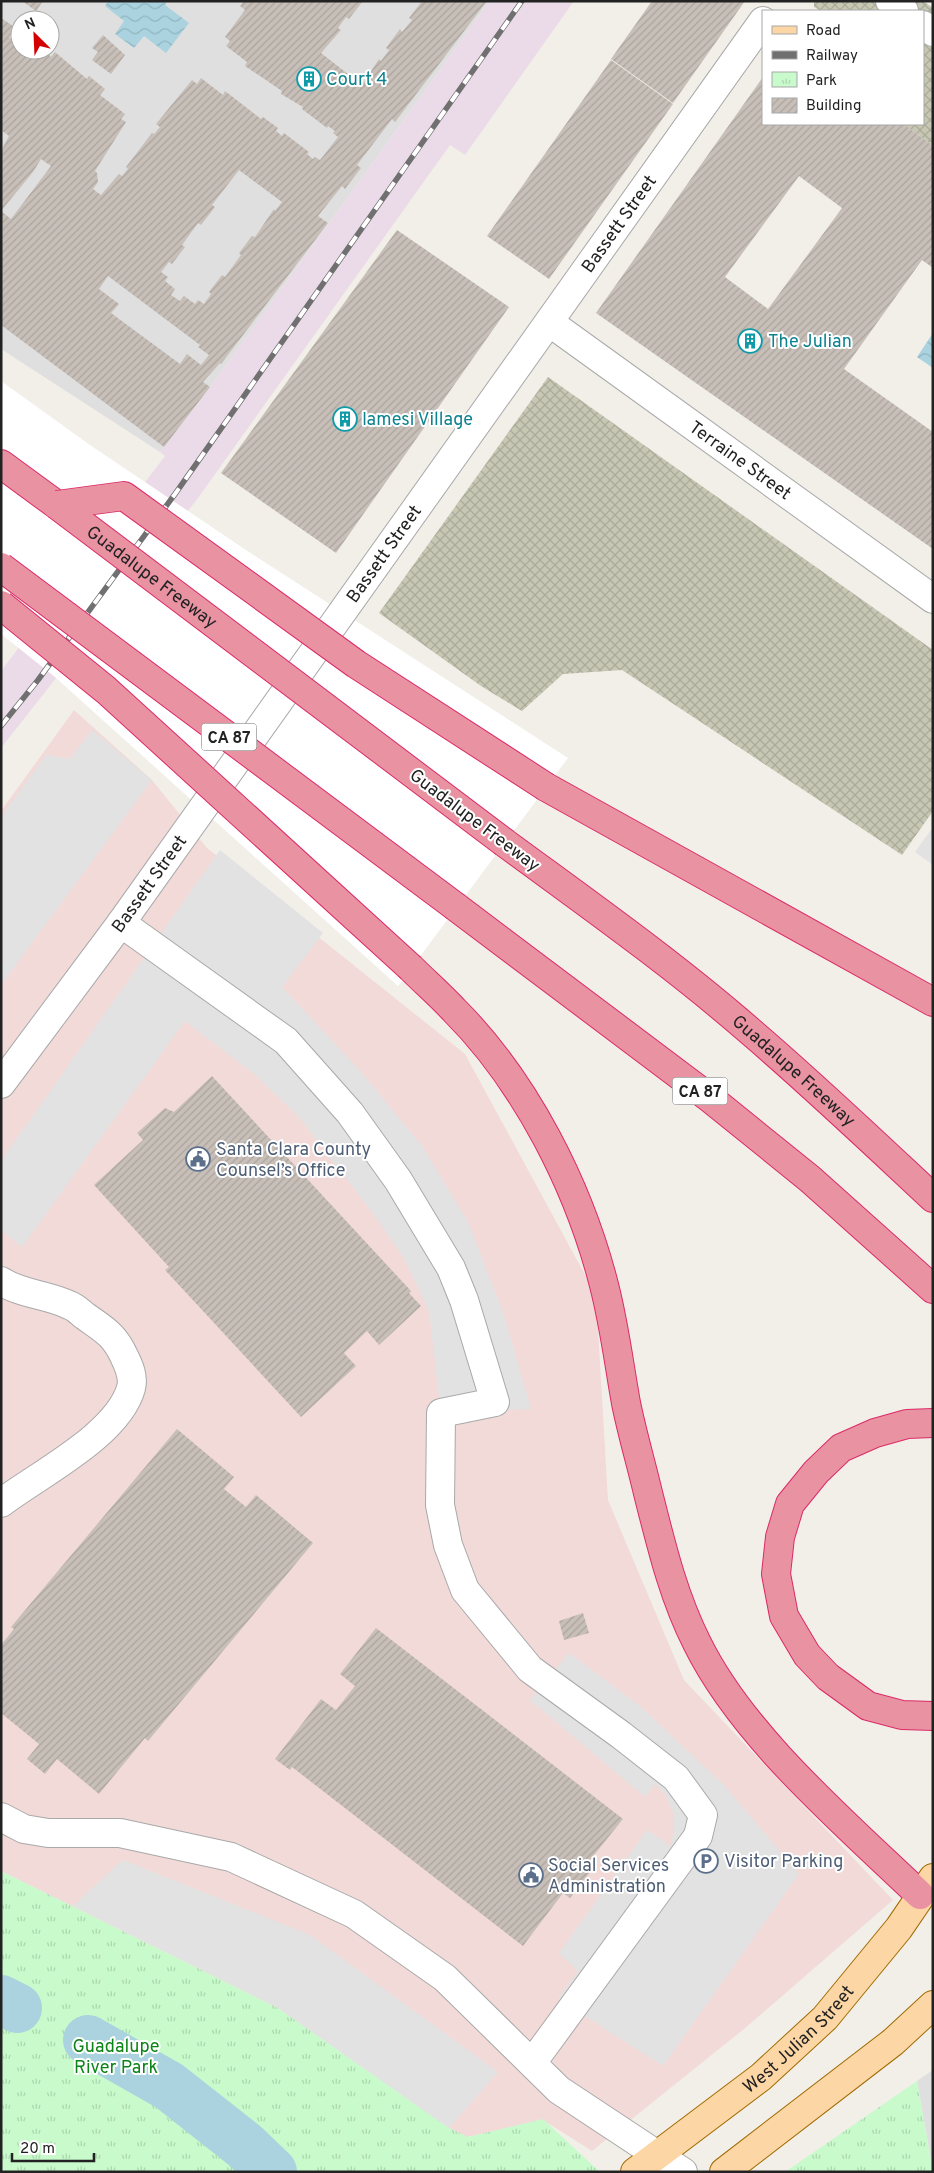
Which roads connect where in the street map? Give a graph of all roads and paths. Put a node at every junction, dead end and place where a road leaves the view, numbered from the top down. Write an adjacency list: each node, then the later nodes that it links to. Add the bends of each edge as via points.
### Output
1 (890, 1): 2 (street)
2 (903, 10)
3 (762, 22): 4 (street, Bassett Street)
4 (549, 322): 8 (street, Terraine Street); 10 (street, Bassett Street)
5 (1, 464): 6 (highway, Guadalupe Freeway)
6 (57, 506): 11 (highway, bridge, via 124,496 356,664 546,787); 13 (highway, Guadalupe Freeway, bridge, via 663,961 750,1031)
7 (1, 567): 15 (highway, CA 87, bridge, via 711,1099 810,1180)
8 (933, 599)
9 (1, 605): 20 (highway, bridge, via 106,690 411,968 456,1011 499,1064 541,1126 581,1211 604,1285 627,1408 660,1540 677,1597 697,1645 736,1706 776,1754)
10 (121, 923): 12 (street, Bassett Street); 22 (street, via 286,1041 350,1113 398,1180 451,1268 495,1402 441,1413 440,1505 448,1545 465,1590 530,1669 676,1778 703,1816 698,1836)
11 (933, 1002)
12 (1, 1084)
13 (933, 1198)
14 (1, 1281): 17 (street, via 70,1305 108,1331 130,1370 131,1388 123,1405 102,1431 80,1450)
15 (933, 1289)
16 (933, 1423): 18 (highway, via 907,1424 875,1433 841,1448 816,1472 790,1504 780,1537 776,1574 784,1616 808,1655 828,1677 868,1706 902,1715)
17 (1, 1503)
18 (933, 1716)
19 (1, 1817): 22 (street, via 24,1829 48,1833 120,1832 230,1857 354,1914 446,1978)
20 (929, 1893): 23 (main road, West Julian Street, via 825,2018 761,2076)
21 (933, 2005): 26 (main road, via 893,2042)
22 (532, 2063): 23 (street, via 559,2090)
23 (656, 2155): 24 (main road, West Julian Street); 25 (street)
24 (635, 2172)
25 (683, 2172)
26 (724, 2172)

